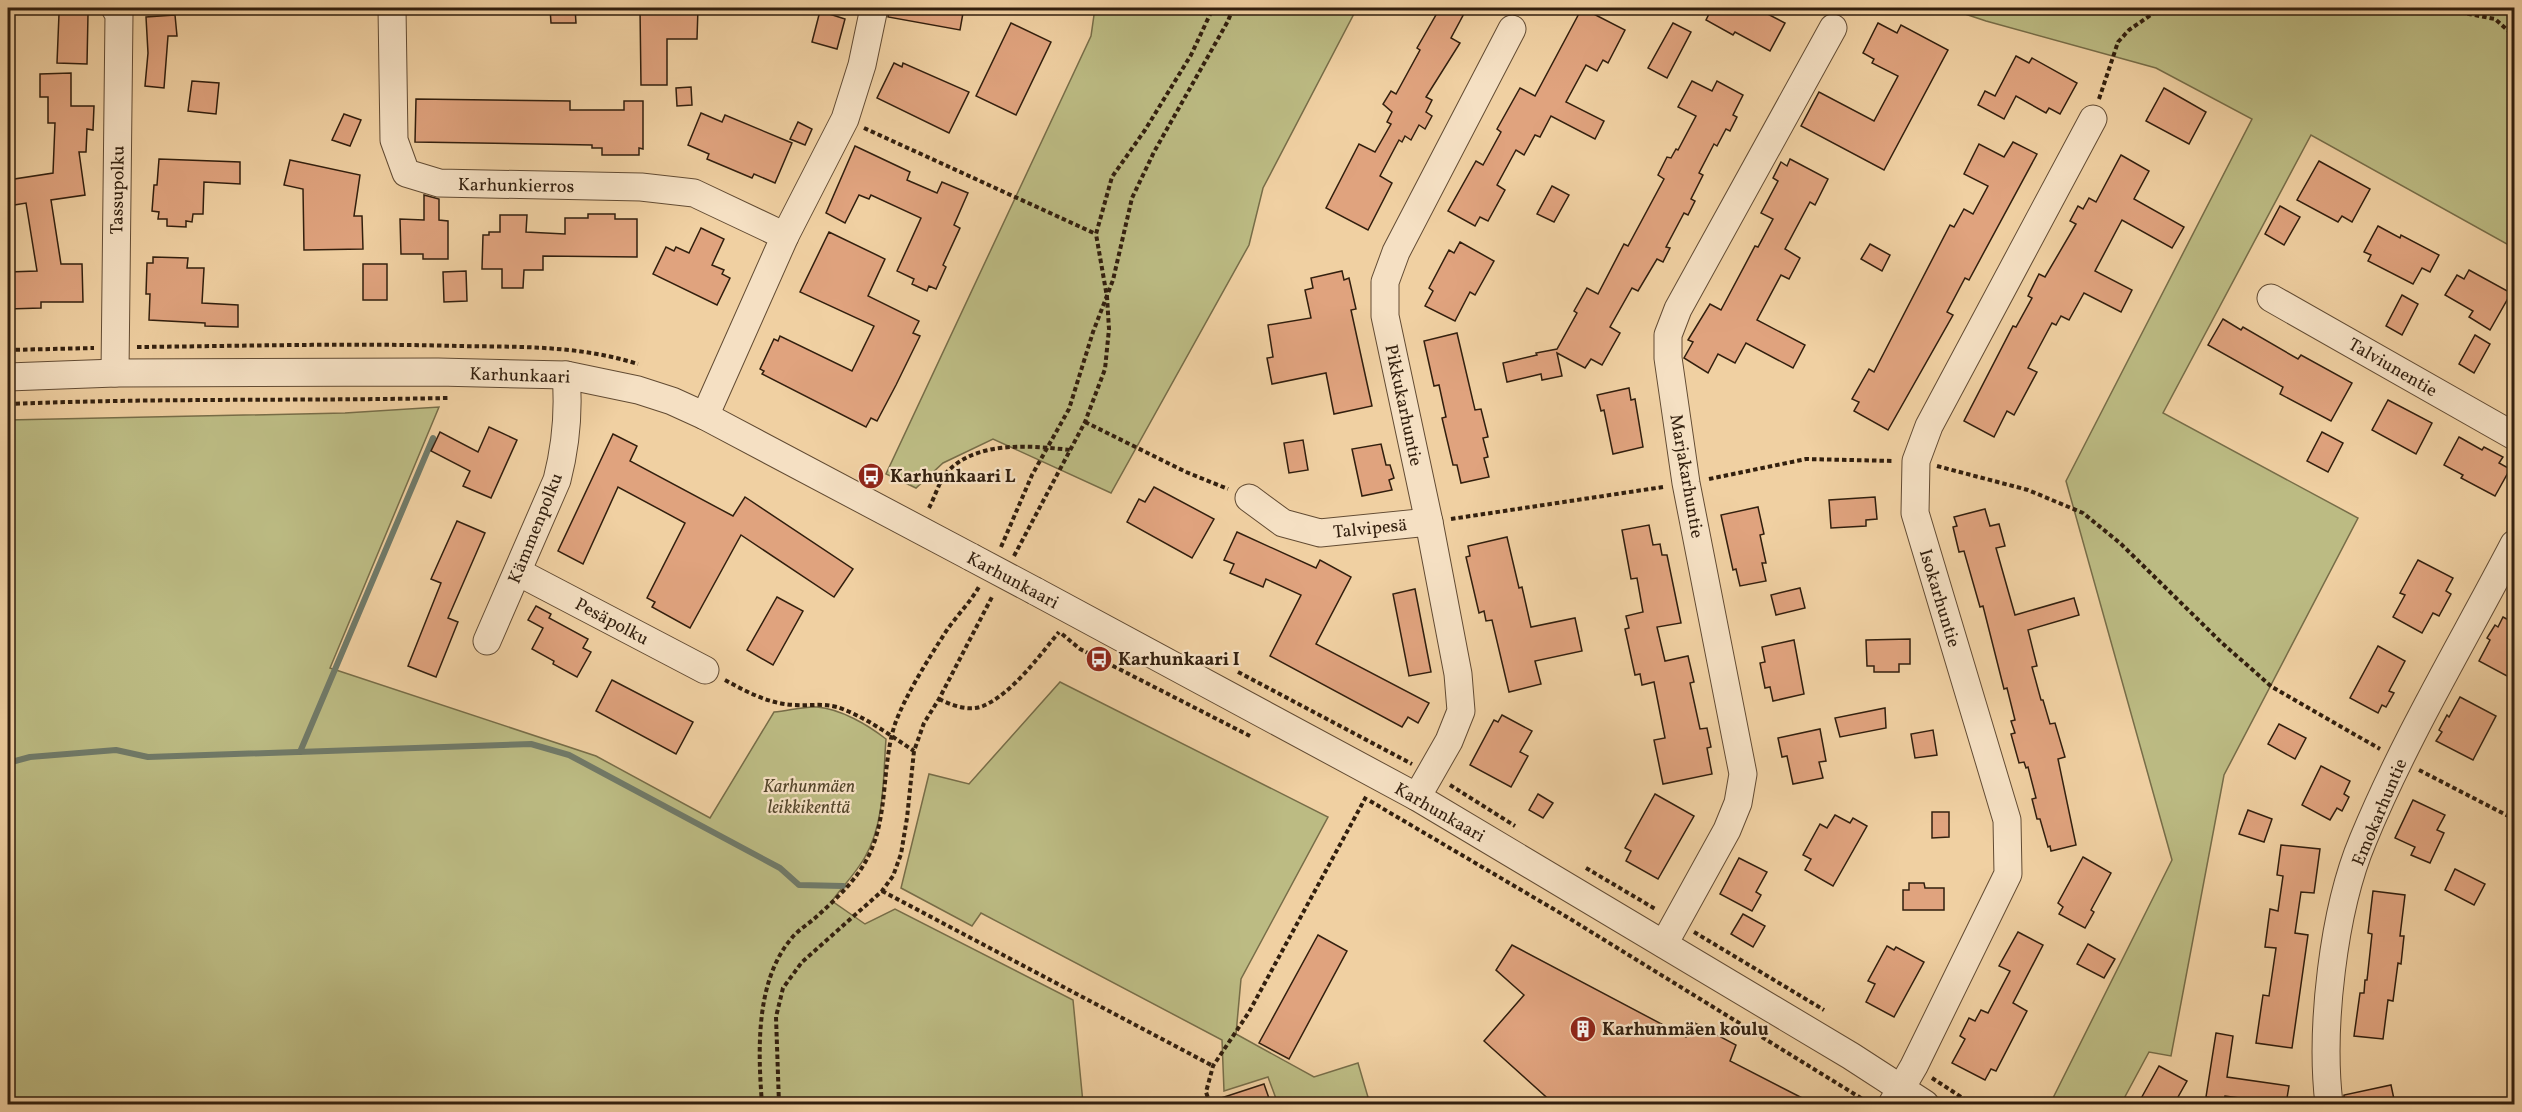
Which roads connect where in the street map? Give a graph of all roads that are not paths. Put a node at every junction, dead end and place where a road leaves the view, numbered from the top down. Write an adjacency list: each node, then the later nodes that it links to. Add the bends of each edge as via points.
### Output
1 (115, 8): 9 (street, Tassupolku, via 119,15)
2 (392, 8): 7 (street, Karhunkierros, via 394,140 406,173 439,183 641,187 694,193)
3 (874, 8): 7 (street, via 845,118)
4 (1833, 28): 21 (street, Marjakarhuntie, via 1678,309 1668,335 1686,483 1743,774 1738,803 1727,830)
5 (1512, 29): 15 (street, Pikkukarhuntie, via 1396,252 1385,282 1385,316)
6 (2093, 119): 22 (street, Isokarhuntie, via 1929,426 1916,461 1915,513 2007,820 2008,874)
7 (785, 236): 12 (street)
8 (2271, 298): 13 (street, Talviunentie)
9 (114, 373): 10 (street, Karhunkaari); 11 (street, Karhunkaari)
10 (566, 375): 12 (street, Karhunkaari, via 638,390); 17 (street, Kämmenpolku, via 564,453 557,480)
11 (8, 377)
12 (705, 416): 20 (street, Karhunkaari, bridge)
13 (2514, 436)
14 (1249, 498): 15 (street, Talvipesä, via 1283,523 1320,533)
15 (1429, 522): 20 (street, Pikkukarhuntie, via 1458,674 1461,711)
16 (2514, 544): 24 (street, Emokarhuntie, via 2362,842 2338,922 2329,1005)
17 (518, 572): 18 (street, Kämmenpolku); 19 (street, Pesäpolku)
18 (487, 641)
19 (705, 670)
20 (1417, 797): 21 (street, Karhunkaari)
21 (1664, 944): 22 (street, Karhunkaari)
22 (1896, 1096): 23 (street, Karhunkaari)
23 (1925, 1104)
24 (2329, 1104)

